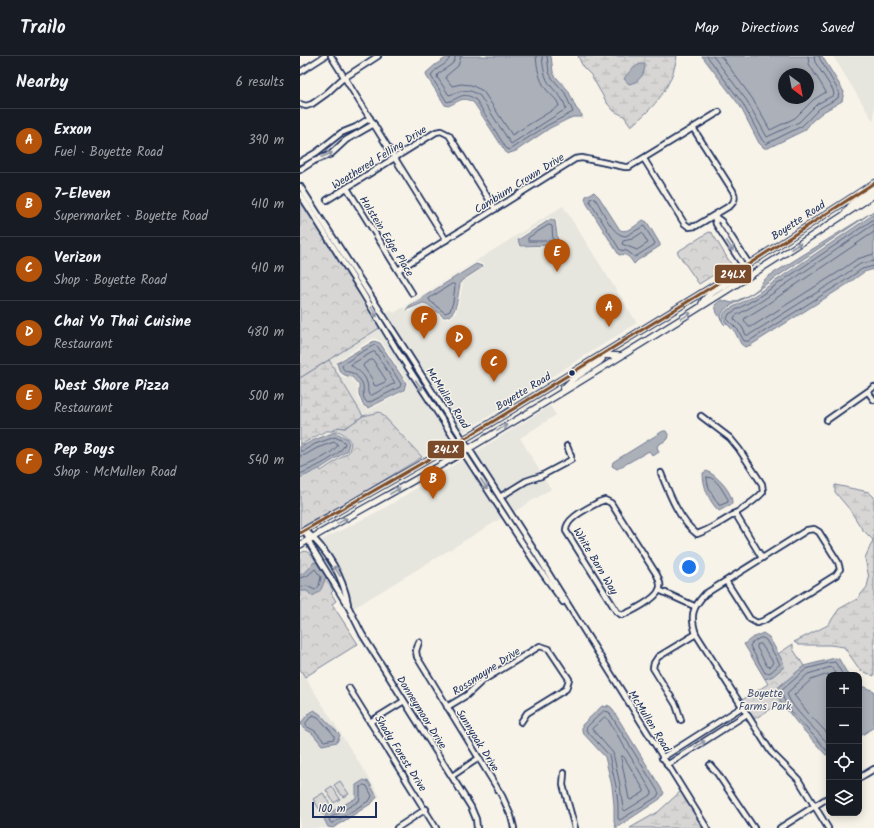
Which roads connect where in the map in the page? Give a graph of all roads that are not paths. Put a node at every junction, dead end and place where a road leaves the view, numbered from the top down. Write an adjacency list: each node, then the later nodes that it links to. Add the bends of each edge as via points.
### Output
1 (325, 56): 4 (street)
2 (331, 56): 5 (street)
3 (378, 56): 5 (street)
4 (300, 72)
5 (345, 77): 6 (street, via 312,104); 8 (street)
6 (300, 104)
7 (719, 112): 10 (street, Cambium Crown Drive)
8 (370, 118): 9 (street); 13 (street, via 341,132)
9 (374, 124): 11 (street); 14 (street, one-way to 9, via 331,154 346,140)
10 (693, 128): 12 (street, Cambium Crown Drive); 24 (street, via 734,194 733,203)
11 (395, 158): 17 (street, Weathered Felling Drive); 22 (street, Weathered Felling Drive, via 436,132 445,132); 25 (street)
12 (644, 159): 22 (street, Cambium Crown Drive, via 627,167 577,158); 24 (street, via 686,226 696,226)
13 (300, 162)
14 (300, 170)
15 (874, 183): 26 (main road, Boyette Road)
16 (300, 186): 38 (street, McMullen Road)
17 (347, 188): 21 (street, Weathered Felling Drive); 27 (street, Holstein Edge Place)
18 (874, 189): 23 (main road, via 852,204)
19 (300, 194): 39 (street, McMullen Road, one-way to 39)
20 (874, 195): 23 (main road, Boyette Road)
21 (327, 200)
22 (495, 209): 25 (street, Cambium Crown Drive)
23 (845, 214): 29 (main road, Boyette Road, one-way to 23)
24 (714, 216): 26 (street, via 716,224)
25 (446, 240): 27 (street, Cambium Crown Drive)
26 (747, 266): 29 (main road, via 735,279 706,297); 30 (main road, Boyette Road)
27 (398, 270): 28 (street, Holstein Edge Place)
28 (412, 293)
29 (701, 306): 31 (main road, Boyette Road, one-way to 29)
30 (602, 355): 31 (main road); 33 (main road, via 599,362 573,379); 38 (main road, Boyette Road)
31 (620, 356): 33 (main road, Boyette Road)
32 (874, 387): 34 (street)
33 (561, 392): 41 (main road, Boyette Road, one-way to 33)
34 (868, 392): 35 (street); 37 (street)
35 (874, 400)
36 (701, 416): 44 (street, via 730,438 762,484 763,492 758,498)
37 (827, 420)
38 (463, 440): 39 (main road, Boyette Road); 41 (street, McMullen Road)
39 (458, 443): 41 (street, McMullen Road); 45 (main road, Boyette Road)
40 (567, 446): 43 (street, via 571,460 526,481)
41 (466, 450): 43 (street, McMullen Road); 46 (main road, Boyette Road, one-way to 41); 50 (street, McMullen Road, one-way to 50)
42 (661, 473): 44 (street, via 670,497 690,528 697,534)
43 (500, 497): 50 (street, McMullen Road)
44 (735, 513): 48 (street)
45 (303, 531): 46 (street, Donneymoor Drive)
46 (311, 538): 47 (main road, Boyette Road); 53 (street, Donneymoor Drive, via 311,546); 53 (street, Donneymoor Drive, one-way to 46, via 341,579 318,542)
47 (300, 545)
48 (762, 558): 49 (street); 49 (street, via 807,530 814,529 819,532 840,569 836,575 757,622 750,620)
49 (726, 581): 52 (street, via 704,594)
50 (552, 583): 65 (street, McMullen Road)
51 (659, 590): 51 (street, White Barn Way, via 654,597 629,612 622,615 617,612 566,531 569,520 600,502 605,500 611,503 657,575); 52 (street)
52 (694, 606): 54 (street, via 693,624)
53 (349, 608): 57 (street, Donneymoor Drive, via 362,634)
54 (696, 634): 59 (street); 61 (street, via 658,657 653,668 676,705)
55 (419, 642): 58 (street, Sunnyoak Drive, via 416,657)
56 (349, 688): 62 (street, Shady Forest Drive)
57 (404, 701): 62 (street); 70 (street, Donneymoor Drive)
58 (447, 707): 63 (street, Rossmayne Drive, via 467,695 482,681 540,646 549,649 569,679 566,689 527,713); 64 (street, Sunnyoak Drive)
59 (742, 707): 60 (street); 65 (street)
60 (747, 714): 66 (street, one-way to 60); 73 (street, via 771,752 798,779)
61 (681, 720)
62 (370, 722): 74 (street, Shady Forest Drive)
63 (521, 722)
64 (479, 758): 70 (street); 78 (street, Sunnyoak Drive, via 502,796)
65 (662, 758): 66 (street, McMullen Road)
66 (667, 765): 80 (street, McMullen Road)
67 (710, 765): 81 (street)
68 (874, 769): 71 (street)
69 (564, 773): 79 (street, via 563,785)
70 (452, 776): 77 (street, Donneymoor Drive, via 471,807)
71 (862, 776)
72 (826, 799): 73 (street)
73 (815, 806): 82 (street); 83 (street)
74 (426, 810): 75 (street); 76 (street, Shady Forest Drive)
75 (397, 828)
76 (436, 828)
77 (477, 828)
78 (514, 828)
79 (575, 828)
80 (707, 828)
81 (754, 828)
82 (780, 828)
83 (828, 828)

